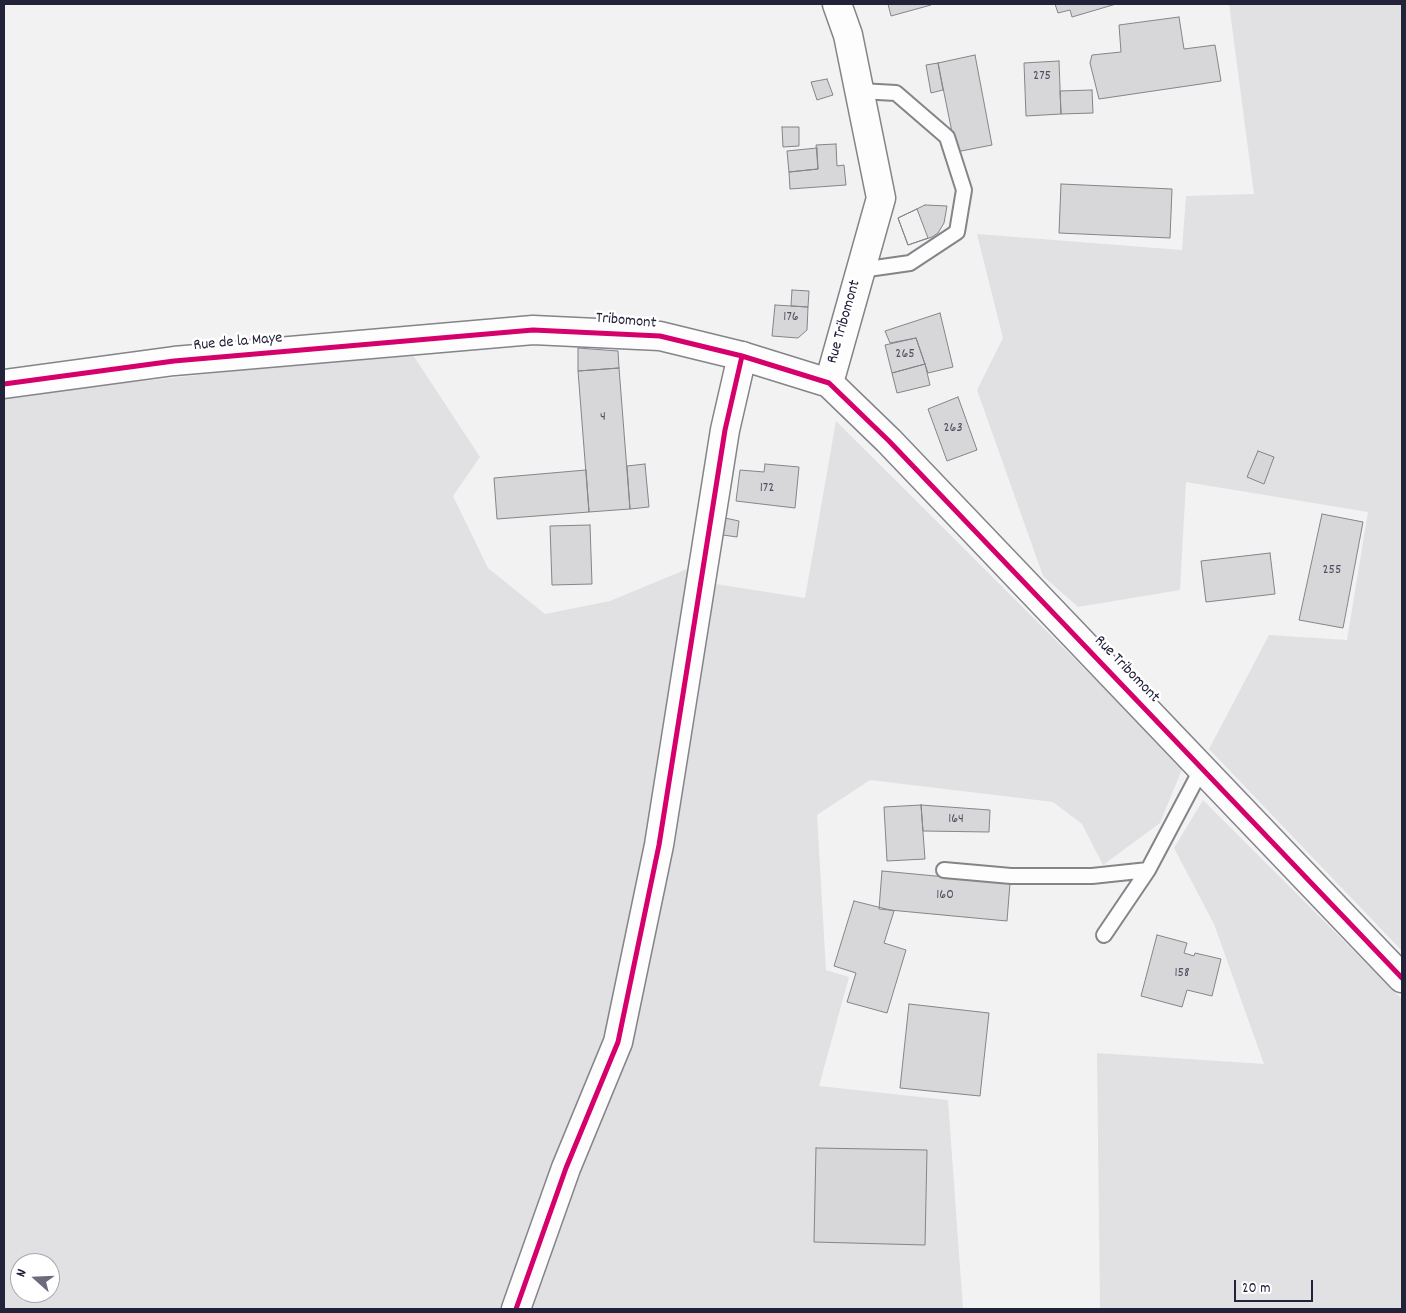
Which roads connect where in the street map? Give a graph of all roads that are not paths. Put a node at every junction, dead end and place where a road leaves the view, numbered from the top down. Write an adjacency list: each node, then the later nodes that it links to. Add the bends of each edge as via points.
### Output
1 (837, 4): 2 (street, Rue Tribomont, via 848,35)
2 (860, 92): 3 (street, Rue Tribomont, via 881,198); 3 (lane, via 896,93 947,137 964,190 957,232 910,263)
3 (861, 270): 6 (street, Rue Tribomont)
4 (475, 334): 5 (street, Tribomont, via 533,330 660,336); 7 (street, Rue de la Maye, via 174,361)
5 (742, 356): 6 (street, Tribomont); 13 (street, via 724,430 659,845 618,1042 566,1168)
6 (829, 383): 8 (street, Rue Tribomont, via 889,441)
7 (4, 384)
8 (1202, 768): 10 (lane); 12 (street, Rue Tribomont)
9 (944, 870): 10 (lane, via 1011,876 1092,876)
10 (1148, 870): 11 (lane)
11 (1104, 935)
12 (1402, 978)
13 (516, 1309)

